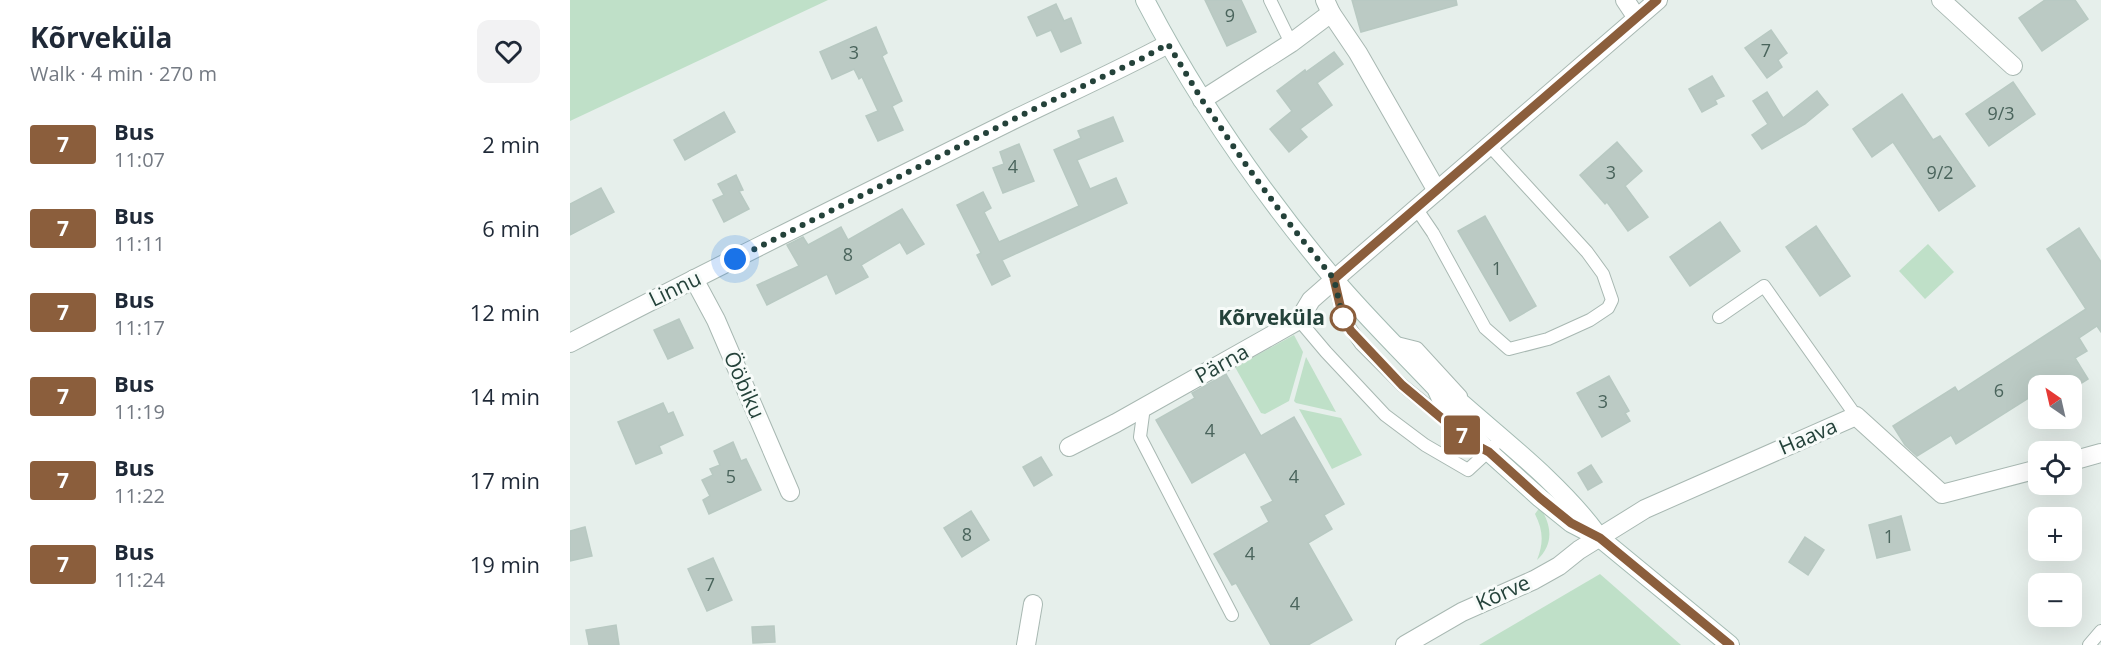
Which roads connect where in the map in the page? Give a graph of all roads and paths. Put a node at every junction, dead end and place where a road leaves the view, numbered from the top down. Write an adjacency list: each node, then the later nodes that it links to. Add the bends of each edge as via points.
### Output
1 (1145, 0): 9 (street)
2 (1270, 0): 8 (lane)
3 (1625, 0): 7 (street)
4 (1658, 0): 7 (street, Pärna)
5 (1941, 0): 10 (street)
6 (1328, 6): 8 (street); 13 (street)
7 (1637, 18): 12 (street, Pärna)
8 (1291, 43): 11 (street)
9 (1168, 44): 11 (street); 15 (street, Linnu)
10 (2013, 66)
11 (1202, 100): 16 (street, via 1288,222)
12 (1489, 145): 13 (street, Pärna); 14 (lane, via 1587,252 1603,274 1612,300 1608,308 1548,339 1509,349 1485,328)
13 (1437, 191): 14 (street, Pärna)
14 (1416, 208): 16 (street, Pärna)
15 (694, 279): 20 (street, Linnu); 30 (street, Ööbiku, via 716,320)
16 (1334, 279): 18 (street, Pärna, via 1311,300); 19 (street); 25 (lane, via 1343,318 1361,344 1402,385 1470,442)
17 (1719, 317): 23 (lane, via 1764,286)
18 (1299, 320): 22 (street, Pärna); 25 (lane, via 1385,415 1425,445 1468,470)
19 (1391, 341): 21 (street); 24 (lane, via 1417,348)
20 (570, 343)
21 (1437, 388): 24 (street, via 1451,394); 25 (street, via 1442,401)
22 (1144, 407): 26 (street, Pärna); 33 (lane, via 1140,437)
23 (1856, 416): 29 (street, Haava, via 1942,494); 31 (street, Haava, via 1645,509)
24 (1481, 420): 25 (street)
25 (1495, 445): 31 (street, via 1540,498 1571,523)
26 (1069, 447)
27 (2101, 453): 28 (street)
28 (2082, 458)
29 (2028, 472)
30 (790, 492)
31 (1600, 538): 36 (street, Kõrve, via 1534,580 1462,612); 37 (street)
32 (1033, 604): 35 (street)
33 (1232, 615)
34 (2101, 631): 38 (lane)
35 (1026, 645)
36 (1405, 645)
37 (1730, 645)
38 (2089, 645)

